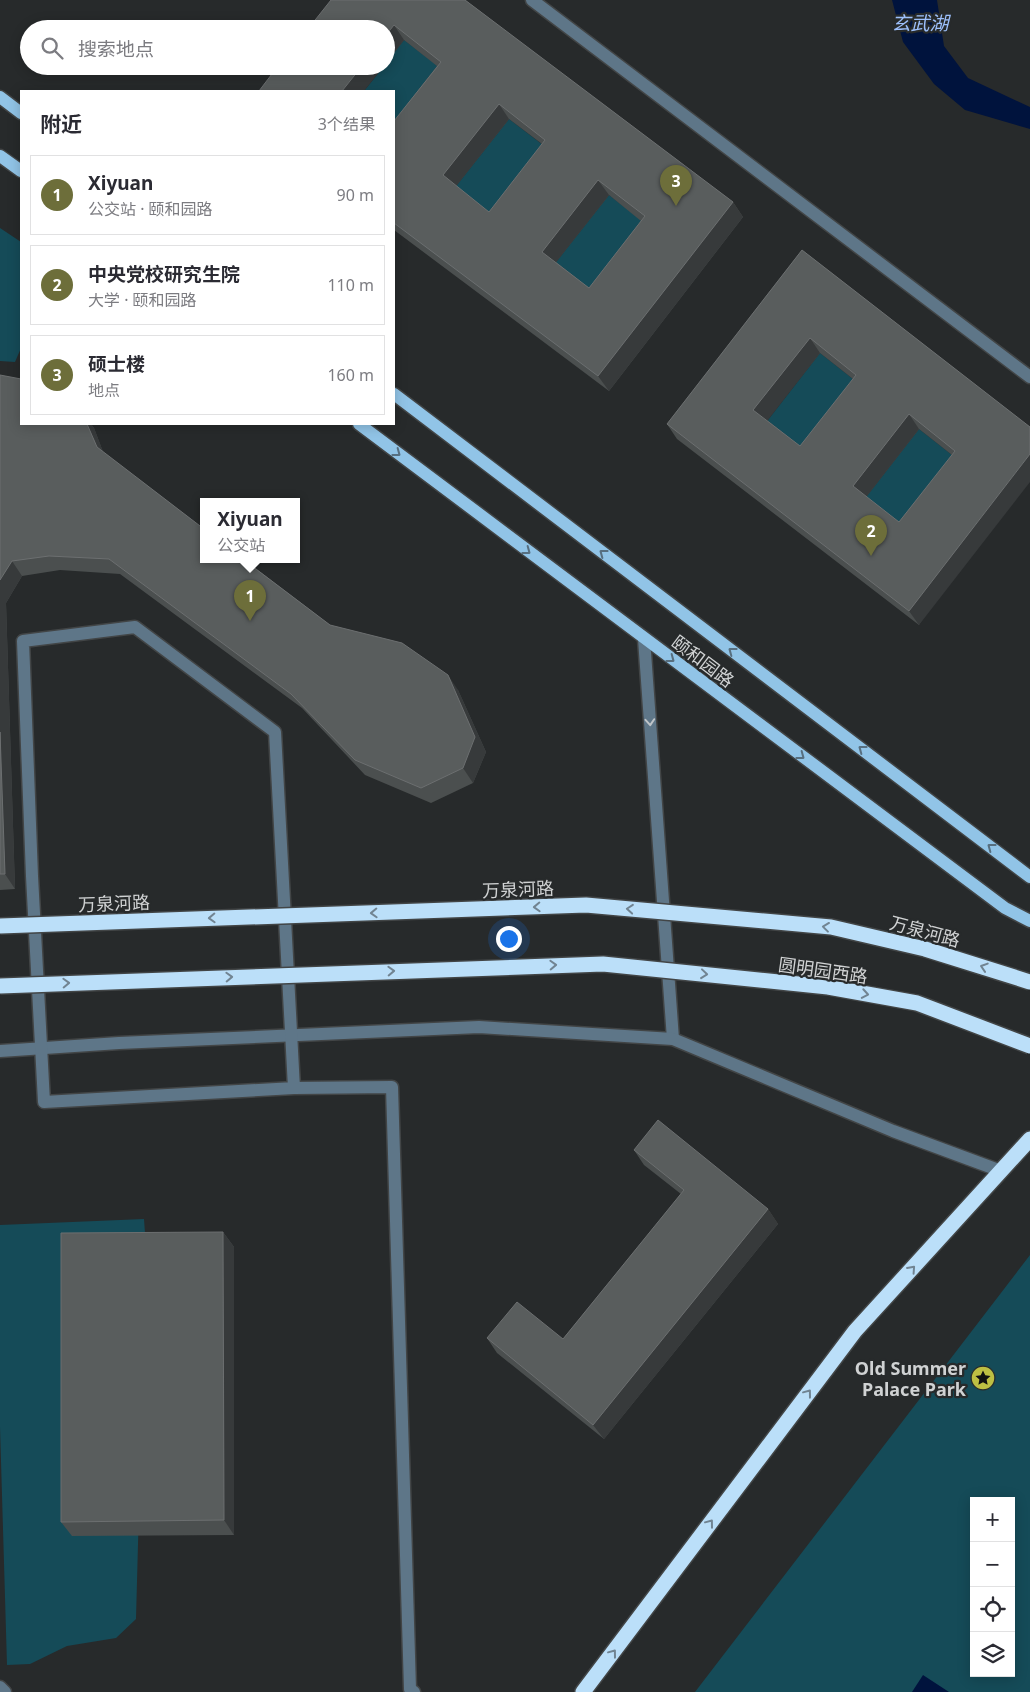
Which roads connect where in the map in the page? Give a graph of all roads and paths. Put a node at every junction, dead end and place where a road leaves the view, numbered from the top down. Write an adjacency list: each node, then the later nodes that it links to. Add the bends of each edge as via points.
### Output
1 (532, 0): 6 (street)
2 (0, 97): 3 (main road)
3 (20, 112)
4 (0, 156): 5 (main road)
5 (20, 170)
6 (1030, 378)
7 (395, 395): 10 (main road, 颐和园路, one-way to 7)
8 (359, 425): 9 (main road, 颐和园路, one-way to 9)
9 (644, 639): 11 (main road, 颐和园路, one-way to 11, via 1005,908); 16 (street, one-way to 16)
10 (1030, 877)
11 (1030, 921)
12 (0, 926): 13 (highway, 万泉河路, one-way to 12, bridge, via 925,949 831,928 586,905)
13 (1030, 982)
14 (0, 986): 17 (highway, 圆明园西路, one-way to 17, bridge, via 604,964 828,987 917,1003)
15 (291, 1036): 16 (street, via 478,1027); 18 (street); 18 (street, via 275,732 135,627 23,641); 20 (street)
16 (673, 1039): 22 (street, via 893,1131)
17 (1030, 1046)
18 (40, 1049): 19 (street); 20 (street, via 44,1102)
19 (0, 1051)
20 (294, 1088): 25 (street, via 392,1088 410,1688)
21 (1030, 1139): 22 (highway)
22 (1001, 1171): 26 (highway, one-way to 22, via 855,1330)
23 (0, 1687): 24 (street)
24 (5, 1692)
25 (414, 1692)
26 (583, 1692)

